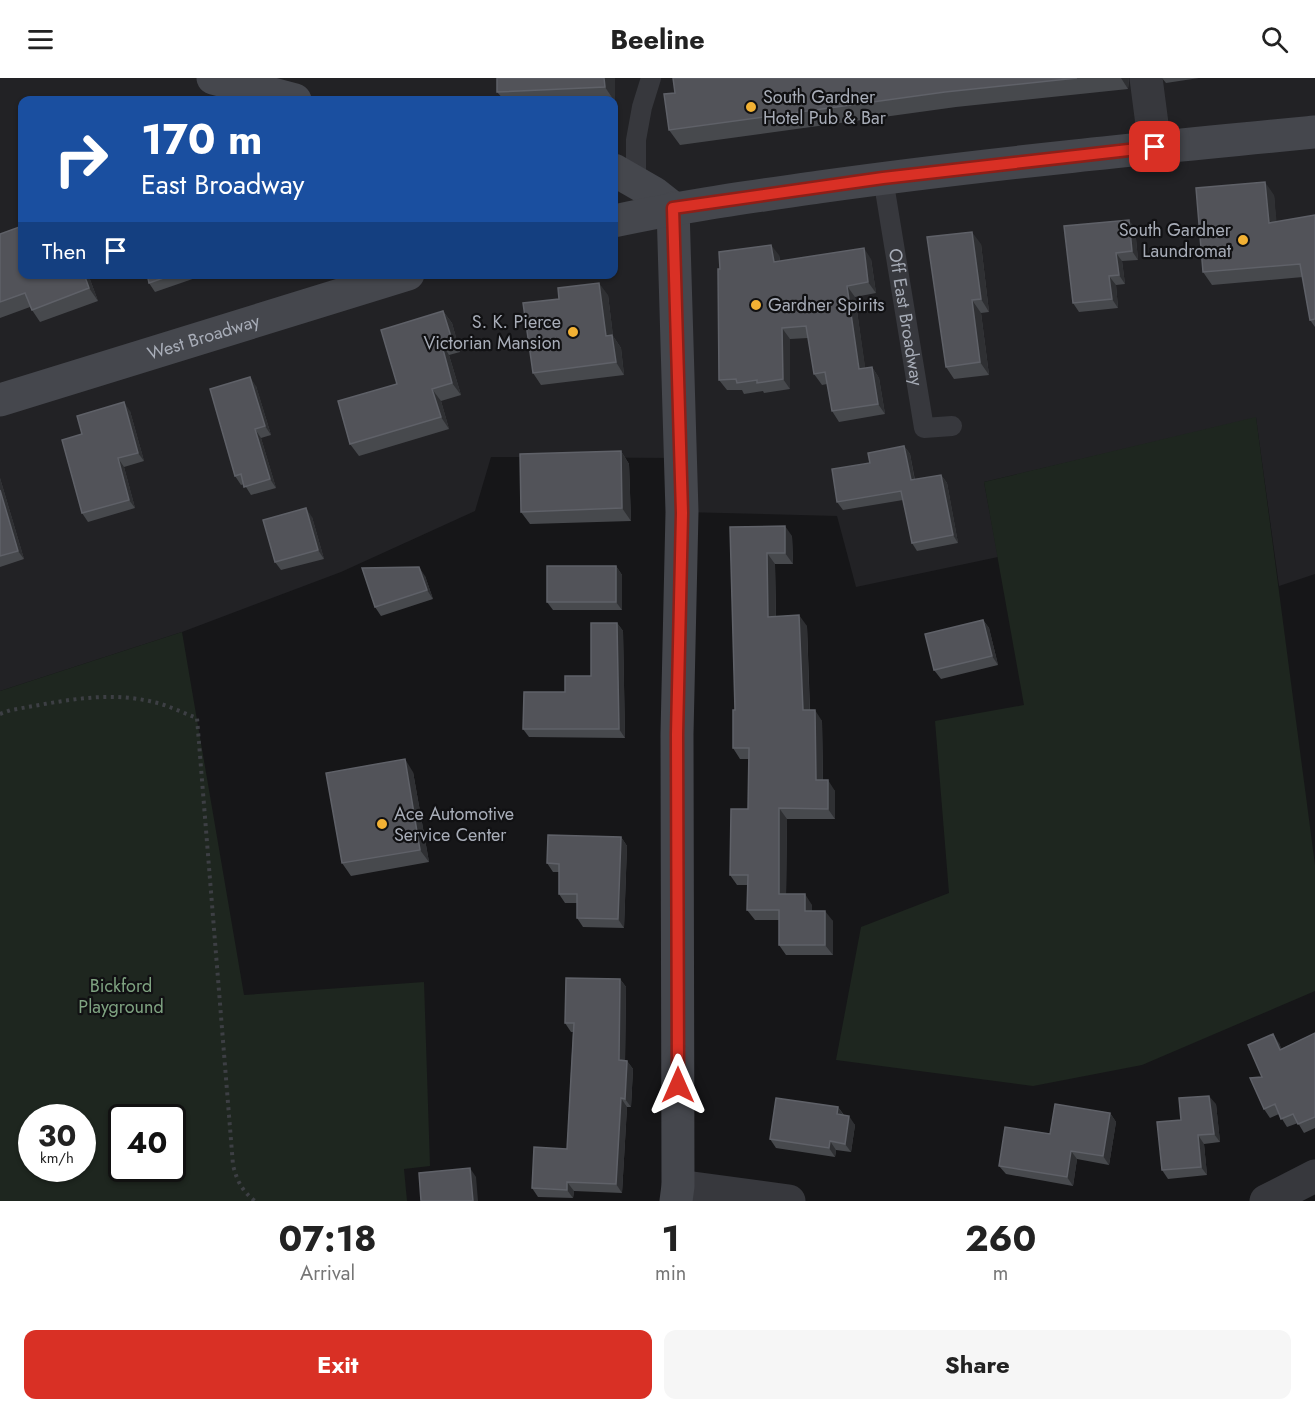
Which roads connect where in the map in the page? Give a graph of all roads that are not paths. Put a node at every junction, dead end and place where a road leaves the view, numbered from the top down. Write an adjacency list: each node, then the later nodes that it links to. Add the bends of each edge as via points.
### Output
1 (213, 78): 4 (main road)
2 (651, 78): 7 (lane)
3 (1146, 78): 6 (street)
4 (280, 96)
5 (1315, 132): 6 (main road)
6 (1155, 147): 8 (main road)
7 (625, 176): 9 (main road)
8 (883, 178): 9 (main road); 13 (lane, Off East Broadway, via 924,428)
9 (673, 208): 10 (main road); 15 (main road, via 682,513 677,734)
10 (618, 220)
11 (392, 279): 12 (main road, West Broadway)
12 (0, 400)
13 (952, 426)
14 (1315, 1176): 17 (street)
15 (677, 1193): 16 (street)
16 (789, 1201)
17 (1266, 1201)

